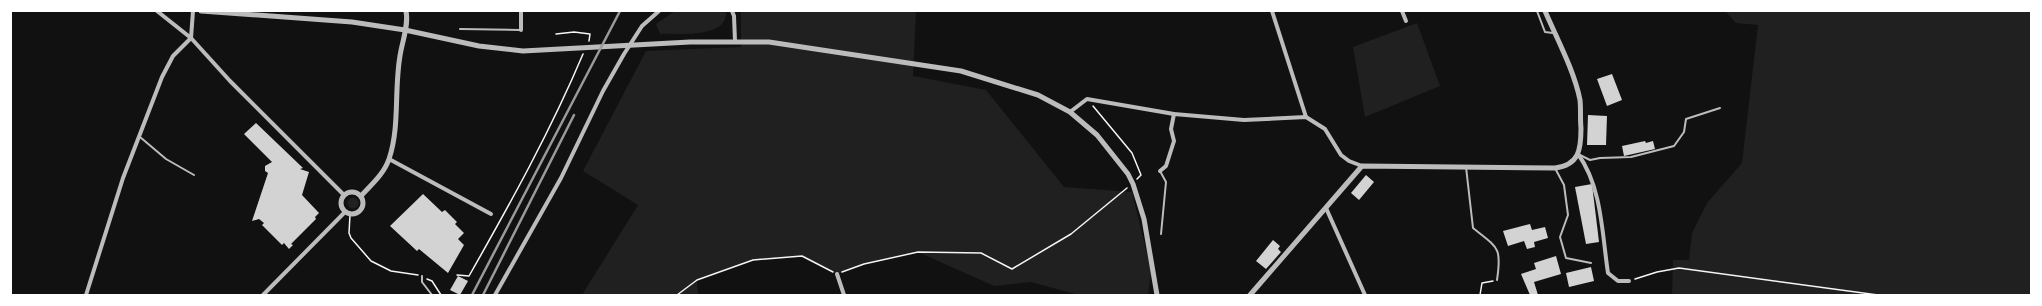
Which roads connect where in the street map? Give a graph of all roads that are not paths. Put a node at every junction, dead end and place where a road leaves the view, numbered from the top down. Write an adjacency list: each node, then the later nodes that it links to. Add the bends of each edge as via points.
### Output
1 (157, 11): 17 (street)
2 (193, 11): 17 (street)
3 (201, 11): 14 (street, via 352,22)
4 (406, 11): 14 (street)
5 (521, 11): 15 (street)
6 (659, 11): 45 (street, via 649,18 624,54 561,178)
7 (732, 11): 18 (street)
8 (1272, 11): 22 (street)
9 (1402, 11): 12 (street)
10 (1537, 11): 16 (lane, via 1544,32)
11 (1545, 11): 16 (street)
12 (1406, 21)
13 (460, 28): 15 (lane)
14 (405, 30): 18 (street, via 479,46 523,50); 25 (street)
15 (521, 30)
16 (1554, 33): 24 (street, via 1580,100 1581,138)
17 (191, 38): 23 (street, via 167,65); 31 (street, via 230,81)
18 (735, 41): 20 (street, via 769,42 961,71 1038,95)
19 (1720, 108): 24 (lane, via 1686,119 1684,132 1674,146 1631,157 1590,160)
20 (1070, 112): 21 (street, via 1087,99); 47 (street, via 1097,134 1124,168 1133,184 1144,219)
21 (1174, 114): 22 (street, via 1244,120); 29 (street, via 1171,129 1174,140 1166,166)
22 (1306, 117): 26 (street, via 1325,129 1341,155)
23 (138, 136): 30 (lane, via 166,159); 42 (street)
24 (1578, 154): 28 (street, via 1571,163); 41 (street, via 1593,184 1608,273 1618,281)
25 (389, 159): 32 (street, via 380,175); 35 (street)
26 (1362, 166): 27 (street); 33 (street)
27 (1466, 167): 28 (street); 40 (lane, via 1473,228 1496,246 1500,261)
28 (1554, 168): 37 (lane, via 1564,185 1568,215 1560,237 1566,258)
29 (1160, 171): 36 (lane, via 1166,182)
30 (194, 175)
31 (344, 195): 32 (street, via 354,192); 34 (street, via 341,203)
32 (361, 196): 34 (street, via 364,201 363,208 358,214 350,215)
33 (1326, 208): 48 (street); 49 (street)
34 (345, 212): 43 (street)
35 (491, 214)
36 (1161, 234)
37 (1591, 263)
38 (837, 274): 46 (street)
39 (422, 276): 44 (lane, via 422,282)
40 (1497, 280)
41 (1629, 281)
42 (86, 295)
43 (263, 295)
44 (432, 295)
45 (495, 295)
46 (844, 295)
47 (1157, 295)
48 (1250, 295)
49 (1365, 295)

